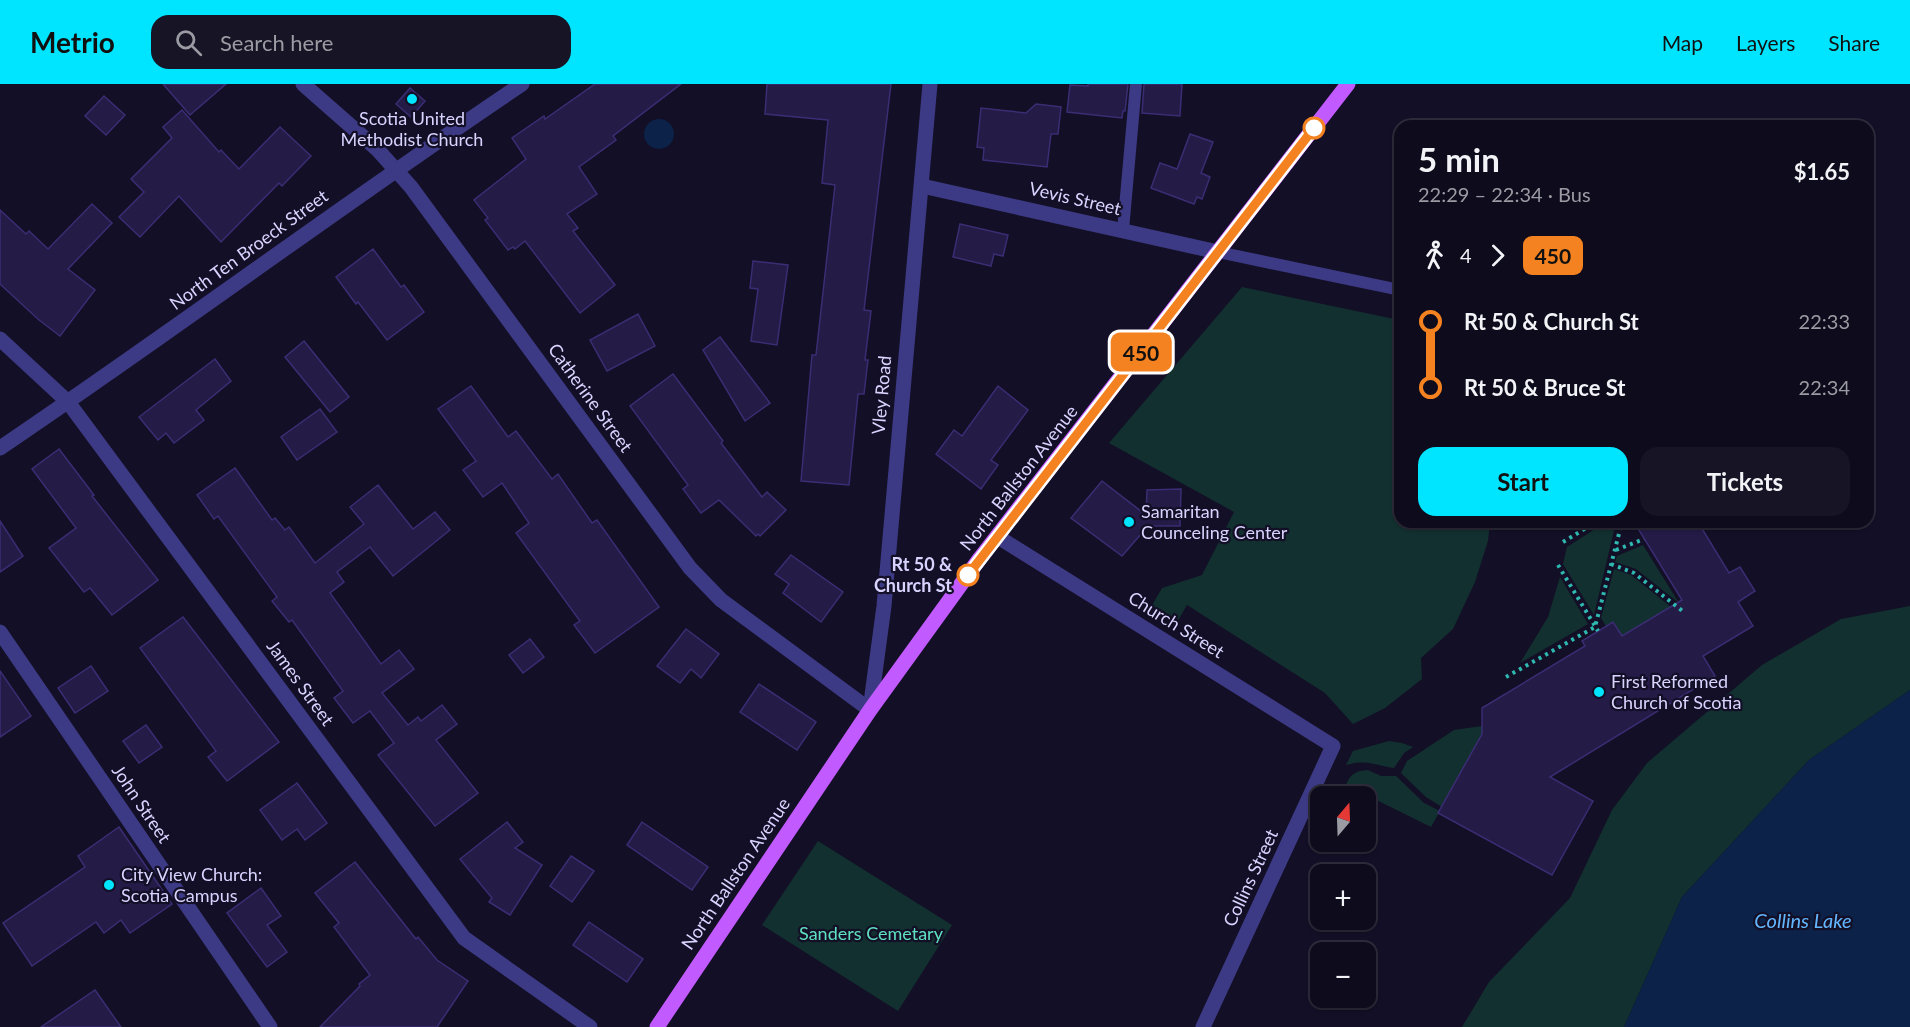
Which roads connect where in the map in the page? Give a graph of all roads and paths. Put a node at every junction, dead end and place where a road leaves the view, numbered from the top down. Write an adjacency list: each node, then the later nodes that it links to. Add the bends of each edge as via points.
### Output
1 (303, 84): 6 (street, Catherine Street)
2 (522, 84): 6 (street, North Ten Broeck Street)
3 (930, 84): 7 (street, Vley Road)
4 (1136, 84): 8 (lane)
5 (1346, 85): 9 (main road, North Ballston Avenue)
6 (396, 169): 12 (street, North Ten Broeck Street); 26 (street, Catherine Street, via 690,568 721,600)
7 (922, 186): 8 (street, Vevis Street); 26 (street, Vley Road, via 884,606)
8 (1123, 230): 9 (street, Vevis Street)
9 (1218, 252): 10 (lane); 16 (main road, North Ballston Avenue)
10 (1394, 289)
11 (0, 339): 12 (street, James Street)
12 (68, 402): 13 (street, North Ten Broeck Street); 29 (street, James Street, via 464,938)
13 (0, 448)
14 (1586, 528): 18 (path)
15 (1621, 528): 19 (path)
16 (998, 537): 26 (main road, North Ballston Avenue); 27 (street, Church Street)
17 (1644, 539): 19 (path)
18 (1563, 542)
19 (1615, 551): 20 (path)
20 (1611, 564): 22 (path, via 1634,573); 23 (path)
21 (1558, 565): 23 (path)
22 (1685, 613)
23 (1596, 629): 25 (path)
24 (0, 632): 28 (street, John Street)
25 (1506, 677)
26 (870, 710): 30 (main road, North Ballston Avenue)
27 (1333, 746): 31 (street, Collins Street)
28 (270, 1027)
29 (590, 1027)
30 (657, 1027)
31 (1203, 1027)

